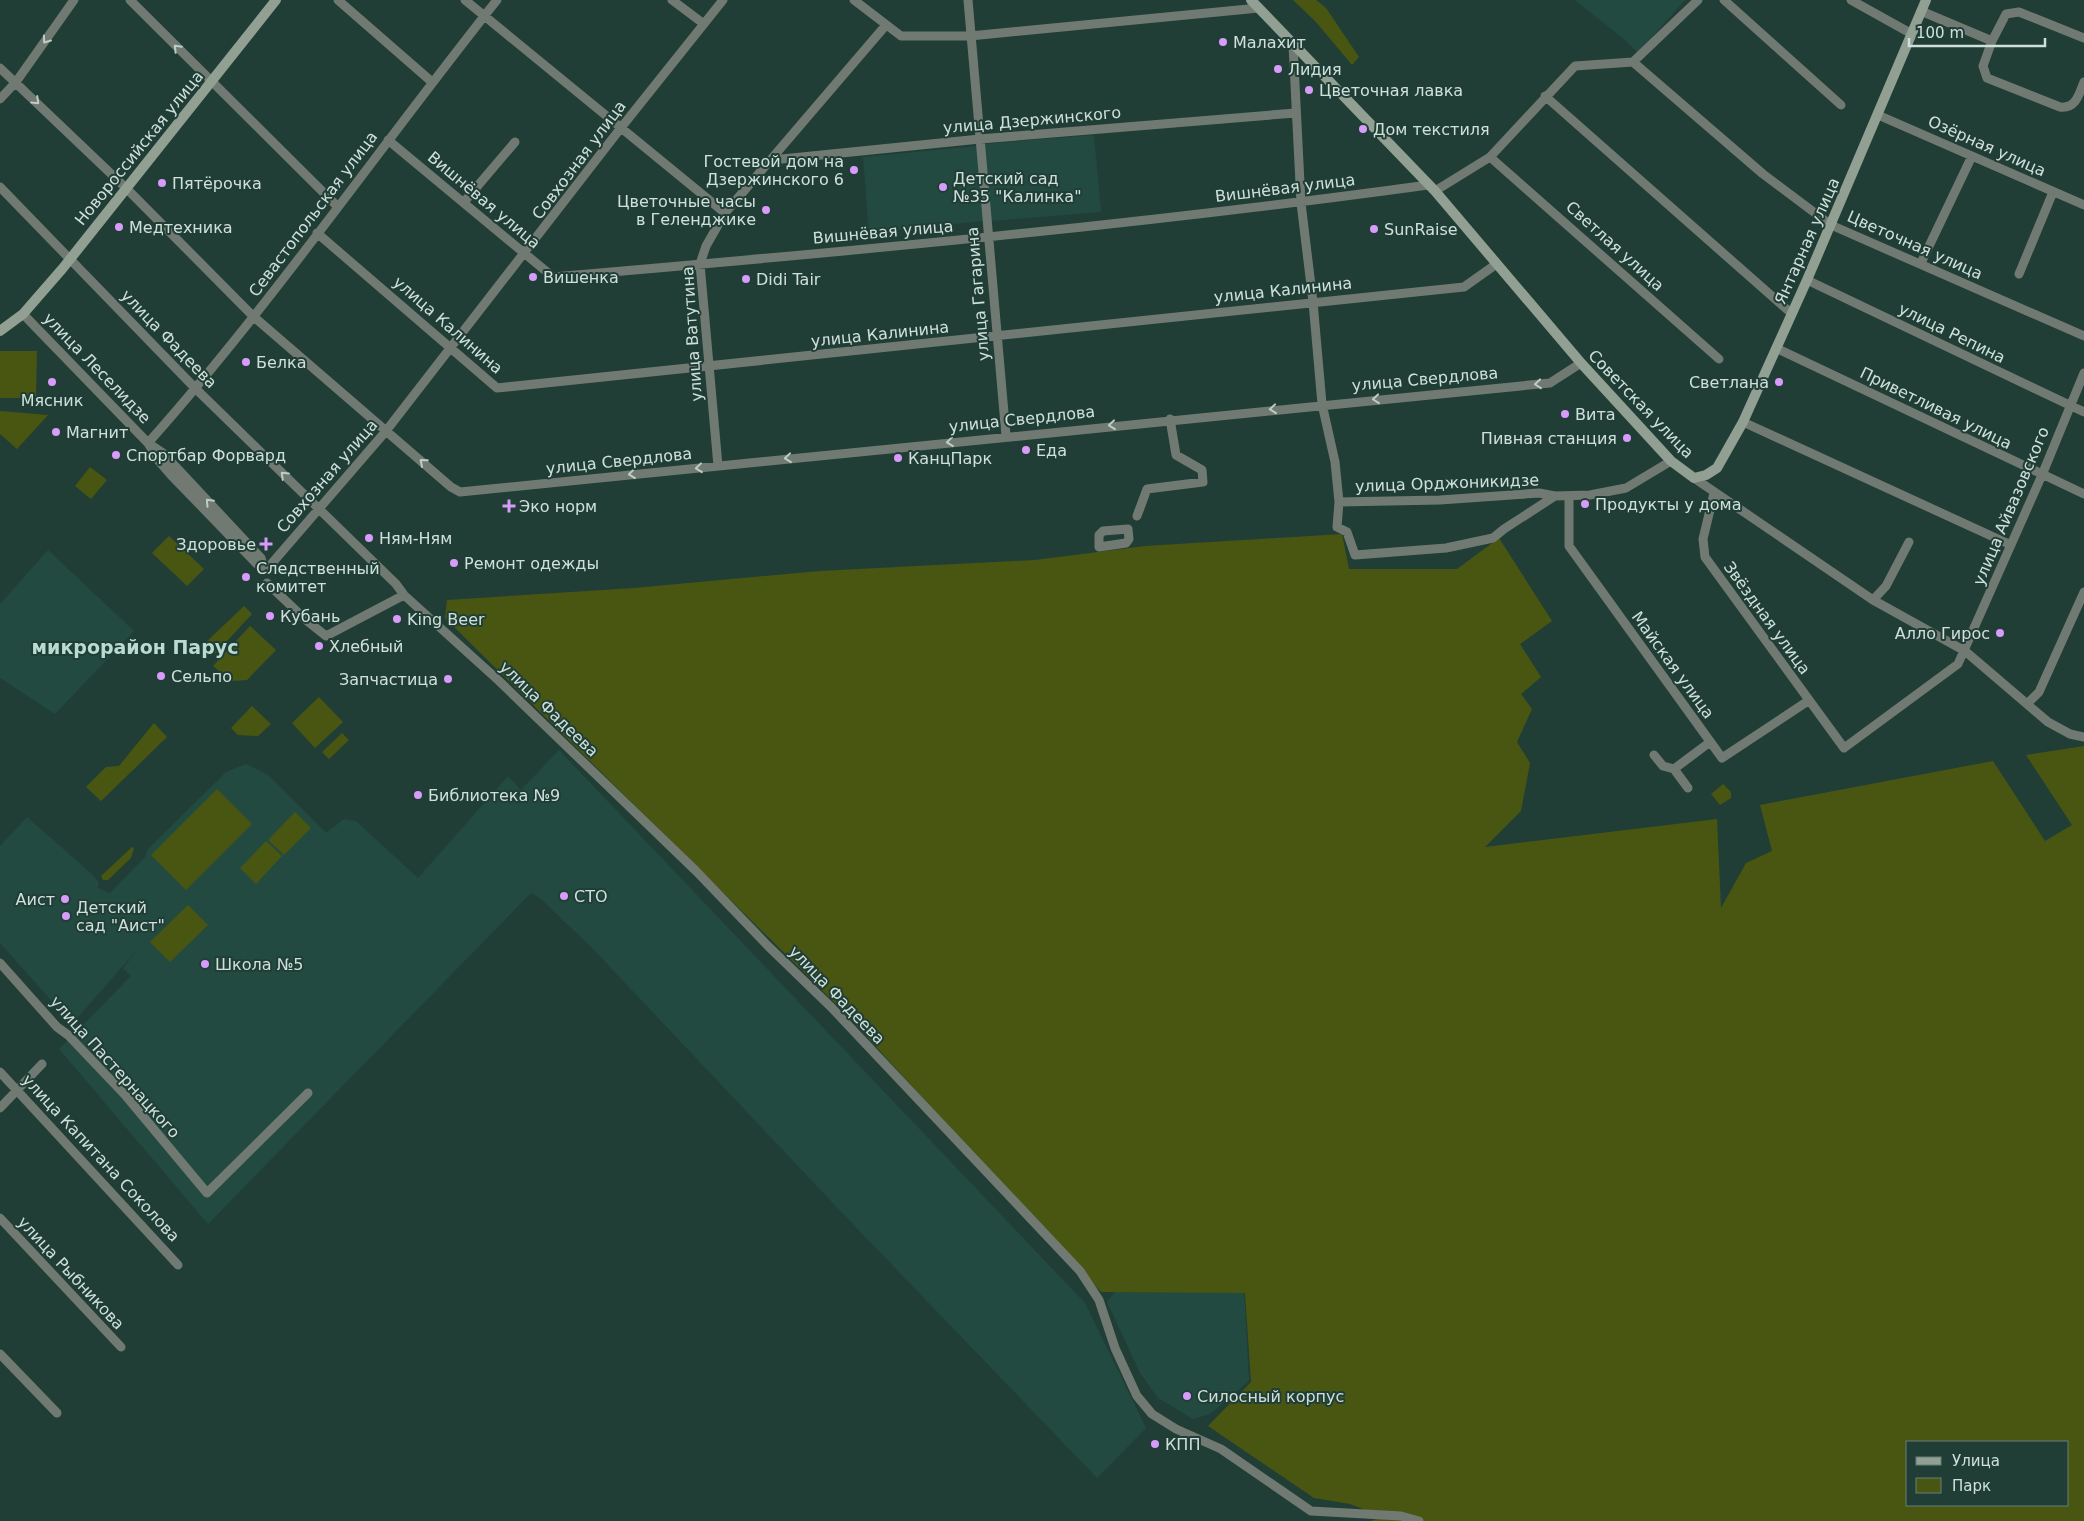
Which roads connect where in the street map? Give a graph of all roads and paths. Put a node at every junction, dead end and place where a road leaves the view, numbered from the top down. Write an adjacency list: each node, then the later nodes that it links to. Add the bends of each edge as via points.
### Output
1 (74, 0): 27 (street, one-way to 27)
2 (130, 0): 28 (street, one-way to 2)
3 (276, 0): 28 (street, Новороссийская улица)
4 (338, 0): 29 (street)
5 (465, 0): 17 (street)
6 (497, 0): 17 (street, Севастопольская улица)
7 (672, 0): 18 (street)
8 (724, 0): 18 (street, Совхозная улица)
9 (854, 0): 19 (street)
10 (968, 0): 21 (street, улица Гагарина)
11 (1698, 0): 25 (street)
12 (1724, 0): 33 (street)
13 (1851, 0): 20 (street)
14 (1926, 0): 16 (street, Янтарная улица)
15 (1255, 4): 21 (street); 24 (street, Советская улица)
16 (1922, 11): 20 (street, Янтарная улица); 23 (street)
17 (484, 17): 29 (street, Севастопольская улица); 36 (street)
18 (704, 24): 36 (street, Совхозная улица)
19 (886, 25): 21 (street, via 901,36); 42 (street, улица Ватутина)
20 (1912, 34): 35 (street, Янтарная улица)
21 (970, 36): 37 (street, улица Гагарина)
22 (2084, 38): 23 (street, via 2012,11 2006,14)
23 (1992, 41): 30 (street, via 1983,66 1987,78 2068,108 2074,104)
24 (1293, 45): 34 (street); 44 (street, Советская улица)
25 (1633, 62): 31 (street, via 1575,66); 52 (street, Цветочная улица, via 1763,174)
26 (0, 68): 27 (street)
27 (16, 82): 32 (street); 45 (street, one-way to 45)
28 (212, 82): 45 (street, Новороссийская улица); 50 (street)
29 (432, 82): 38 (street, Севастопольская улица)
30 (2084, 82)
31 (1545, 96): 40 (street); 63 (street)
32 (0, 99)
33 (1841, 105)
34 (1295, 113): 37 (street, улица Дзержинского); 48 (street)
35 (1878, 115): 41 (street, Озёрная улица); 52 (street, Янтарная улица)
36 (620, 129): 51 (street); 55 (street, Совхозная улица)
37 (980, 139): 42 (street, улица Дзержинского); 54 (street, улица Гагарина)
38 (388, 140): 47 (street, Вишнёвая улица); 50 (street, Севастопольская улица)
39 (515, 142): 47 (street)
40 (1490, 156): 44 (street); 71 (street, Светлая улица)
41 (1972, 156): 46 (street, Озёрная улица); 57 (street)
42 (772, 160): 51 (street, улица Ватутина)
43 (0, 187): 56 (street, улица Фадеева)
44 (1431, 188): 48 (street, Вишнёвая улица); 59 (street, Советская улица)
45 (127, 189): 56 (street, Новороссийская улица); 65 (street)
46 (2053, 192): 49 (street, Озёрная улица); 60 (street)
47 (464, 202): 55 (street, Вишнёвая улица)
48 (1301, 203): 54 (street, Вишнёвая улица); 62 (street)
49 (2084, 205)
50 (337, 206): 53 (street, Севастопольская улица)
51 (725, 213): 58 (street, улица Ватутина, via 706,246)
52 (1831, 225): 57 (street, Цветочная улица); 61 (street, Янтарная улица)
53 (317, 233): 65 (street, Севастопольская улица); 70 (street, улица Калинина)
54 (987, 238): 58 (street, Вишнёвая улица); 67 (street, улица Гагарина)
55 (526, 254): 58 (street, Вишнёвая улица, via 553,277); 70 (street, Совхозная улица)
56 (71, 258): 64 (street, Новороссийская улица); 75 (street, улица Фадеева)
57 (1921, 263): 68 (street, Цветочная улица)
58 (700, 264): 73 (street, улица Ватутина)
59 (1495, 264): 62 (street, улица Калинина, via 1464,287); 72 (street, Советская улица)
60 (2019, 274)
61 (1807, 280): 63 (street, Янтарная улица); 77 (street, улица Репина)
62 (1314, 302): 67 (street, улица Калинина); 76 (street)
63 (1792, 313): 69 (street, Янтарная улица)
64 (23, 314): 66 (street, улица Леселидзе); 83 (street, улица Леселидзе)
65 (254, 317): 75 (street, Севастопольская улица); 81 (street)
66 (0, 331)
67 (998, 336): 73 (street, улица Калинина); 82 (street, улица Гагарина)
68 (2084, 336)
69 (1776, 348): 80 (street, Янтарная улица); 86 (street, Приветливая улица)
70 (452, 349): 73 (street, улица Калинина, via 498,388); 81 (street, Совхозная улица)
71 (1719, 359)
72 (1582, 364): 76 (street, улица Свердлова, one-way to 76, via 1550,383); 84 (street, Советская улица)
73 (708, 367): 85 (street, улица Ватутина)
74 (2084, 373): 77 (street, улица Айвазовского)
75 (196, 388): 83 (street, Севастопольская улица); 93 (street, улица Фадеева, one-way to 75)
76 (1322, 404): 79 (street, улица Свердлова, one-way to 79); 92 (street, via 1335,462)
77 (2070, 406): 78 (street, улица Репина); 86 (street, улица Айвазовского)
78 (2084, 412)
79 (1170, 419): 82 (street, улица Свердлова, one-way to 82); 94 (street, via 1176,455 1202,470 1203,482 1147,489)
80 (1743, 422): 87 (street, Янтарная улица, via 1717,468 1706,476); 96 (street)
81 (386, 431): 85 (street, улица Свердлова, one-way to 81, via 460,492); 93 (street, Совхозная улица)
82 (1006, 436): 85 (street, улица Свердлова, one-way to 85)
83 (148, 443): 97 (street, улица Леселидзе, via 164,453 261,558)
84 (1672, 461): 87 (street, Советская улица); 91 (street, улица Орджоникидзе, via 1626,488 1590,496)
85 (718, 466)
86 (2042, 476): 89 (street, Приветливая улица); 96 (street, улица Айвазовского)
87 (1694, 478): 88 (street, Советская улица)
88 (1714, 493): 101 (street, Советская улица); 104 (street, Звёздная улица, via 1703,539 1705,557)
89 (2084, 494)
90 (1556, 496): 91 (street, улица Орджоникидзе); 92 (street, улица Орджоникидзе, via 1539,493 1440,500); 92 (street, улица Орджоникидзе, via 1493,538 1446,548 1355,555 1347,532 1337,527)
91 (1569, 496): 107 (street, Майская улица, via 1569,546)
92 (1339, 502)
93 (319, 509): 97 (street, Совхозная улица); 100 (street)
94 (1137, 516)
95 (1908, 542): 101 (street, via 1886,586)
96 (2010, 545): 103 (street, улица Айвазовского)
97 (265, 567)
98 (267, 583): 100 (street, via 326,636)
99 (2084, 592): 102 (street)
100 (404, 595): 123 (street, улица Фадеева, via 696,871 831,1007 1080,1271 1100,1300 1115,1348 1137,1396 1152,1414 1176,1430 1236,1459 1311,1511 1401,1516)
101 (1873, 600): 103 (street, Советская улица)
102 (2081, 606): 105 (street, via 2039,692)
103 (1965, 651): 105 (street, Советская улица); 108 (street, улица Айвазовского, via 1958,664)
104 (1808, 701): 107 (street, Майская улица, via 1722,758); 108 (street, Звёздная улица)
105 (2027, 704): 106 (street, Советская улица, via 2048,722 2070,734)
106 (2084, 737)
107 (1710, 742): 110 (street)
108 (1844, 748)
109 (1654, 755): 110 (street, via 1663,766)
110 (1674, 769): 111 (street)
111 (1688, 788)
112 (0, 962): 116 (street, улица Пастернацкого, via 57,1027 82,1048 126,1096 207,1194)
113 (42, 1064): 115 (street)
114 (0, 1072): 115 (street, улица Капитана Соколова)
115 (18, 1089): 117 (street); 119 (street, улица Капитана Соколова)
116 (308, 1093)
117 (0, 1108)
118 (0, 1218): 120 (street, улица Рыбникова)
119 (178, 1265)
120 (121, 1347)
121 (0, 1354): 122 (street)
122 (57, 1413)
123 (1418, 1521)

